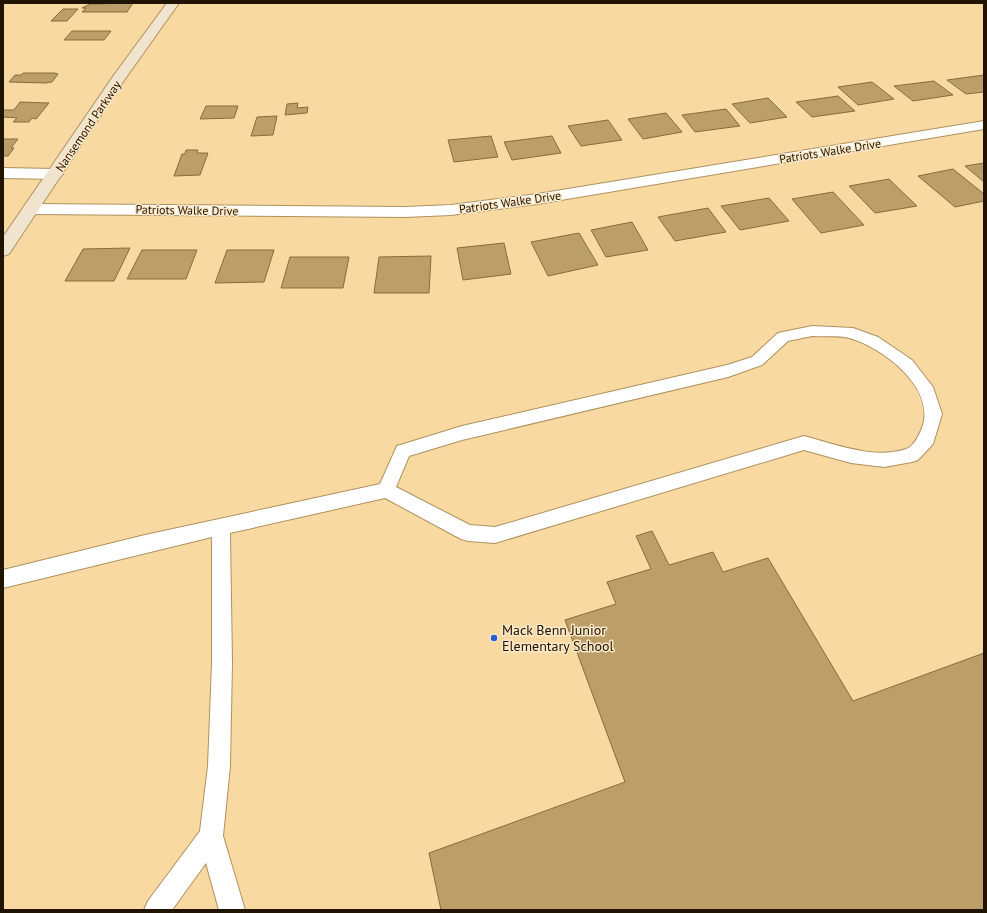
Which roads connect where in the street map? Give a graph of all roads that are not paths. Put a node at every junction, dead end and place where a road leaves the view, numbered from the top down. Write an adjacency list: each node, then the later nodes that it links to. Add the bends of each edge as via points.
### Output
1 (173, 3): 4 (main road, Nansemond Parkway)
2 (984, 125): 5 (street, Patriots Walke Drive, via 537,199 451,210 398,212)
3 (3, 173): 4 (street)
4 (55, 174): 5 (main road, Nansemond Parkway)
5 (31, 209): 6 (main road, Nansemond Parkway)
6 (3, 250)
7 (386, 490): 7 (lane, via 403,451 462,432 728,371 756,360 782,337 812,331 848,332 873,341 907,364 927,391 934,414 927,439 912,455 884,460 851,456 804,443 495,535 468,533); 8 (lane)
8 (221, 527): 9 (lane); 10 (lane, via 222,671 219,766)
9 (3, 579)
10 (211, 836): 11 (lane); 12 (lane)
11 (157, 910)
12 (232, 910)

